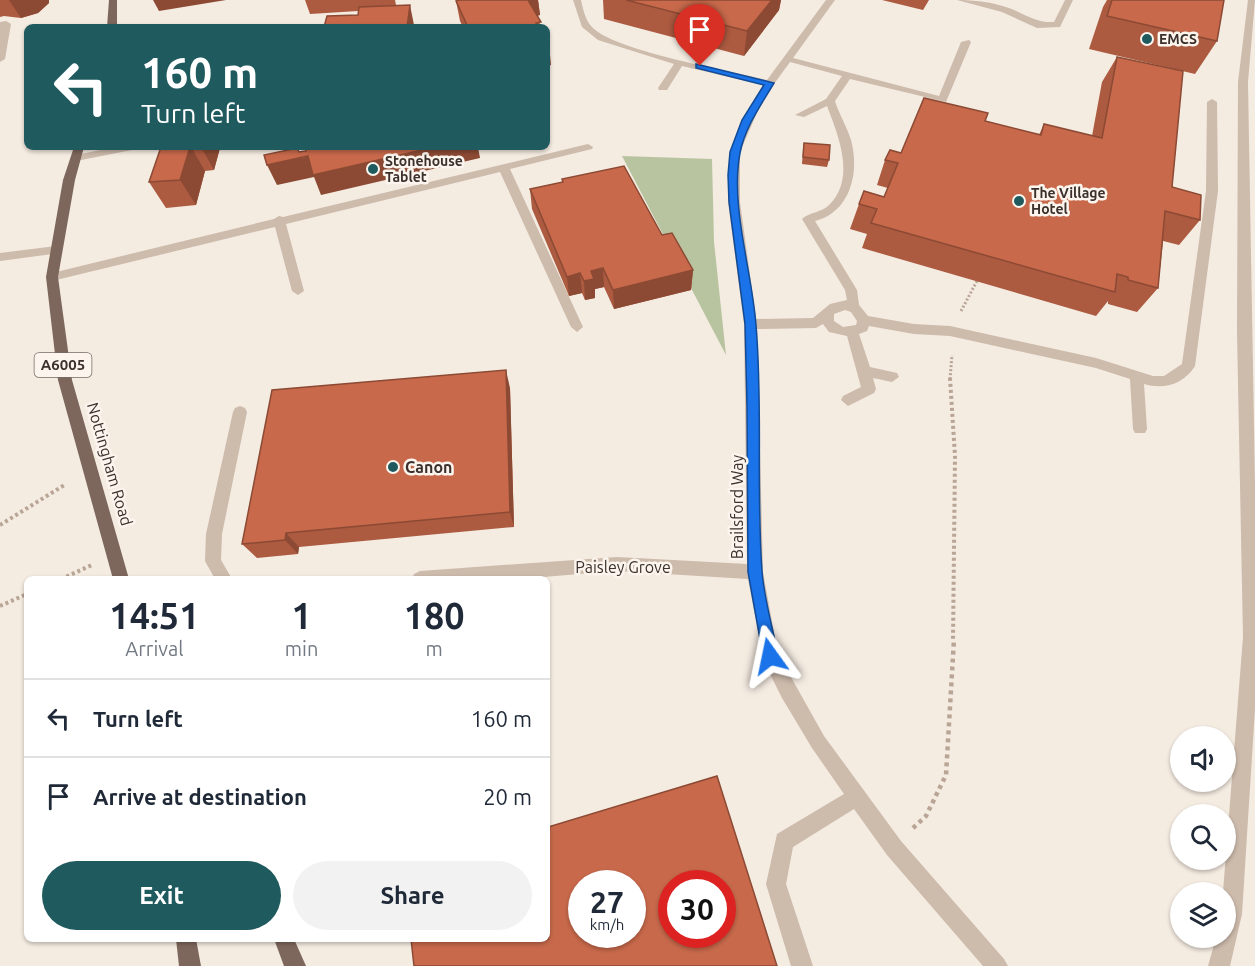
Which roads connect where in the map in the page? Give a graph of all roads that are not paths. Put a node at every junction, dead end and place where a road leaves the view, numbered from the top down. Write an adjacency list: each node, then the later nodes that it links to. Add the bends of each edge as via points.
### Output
1 (113, 0): 9 (main road)
2 (577, 0): 14 (street, via 580,17 589,30 620,46)
3 (830, 0): 13 (street, Brailsford Way)
4 (961, 0): 8 (street)
5 (1010, 0): 8 (street)
6 (1069, 0): 8 (street, via 1057,25 1040,26)
7 (1252, 0): 42 (street, via 1243,82)
8 (1005, 10)
9 (112, 24)
10 (0, 25): 12 (street, via 6,24)
11 (966, 42): 15 (street, via 942,100)
12 (0, 59)
13 (788, 59): 15 (street); 16 (street, Brailsford Way)
14 (680, 62): 16 (street); 17 (street)
15 (848, 75): 18 (street)
16 (770, 83): 33 (street, Brailsford Way, via 747,120 735,152 734,202)
17 (663, 88)
18 (830, 101): 20 (street); 30 (street, via 846,140 847,174 839,202 831,211 808,219 851,290 854,303)
19 (1212, 102): 37 (street, via 1212,191 1188,366 1166,381)
20 (800, 115)
21 (588, 147): 24 (street)
22 (99, 150): 23 (street)
23 (77, 152): 26 (main road, Nottingham Road / A6005)
24 (503, 167): 25 (street); 34 (street)
25 (279, 220): 28 (street); 29 (street)
26 (56, 250): 27 (street); 28 (main road, Nottingham Road / A6005)
27 (0, 257)
28 (52, 277): 45 (main road, Nottingham Road / A6005, via 65,380)
29 (298, 291)
30 (840, 306): 31 (street); 32 (street, via 856,309)
31 (825, 315): 33 (street, via 816,323); 35 (street, via 833,328)
32 (864, 320): 35 (street, via 862,328); 37 (street, via 950,331 1096,363)
33 (750, 324): 43 (street, Brailsford Way)
34 (577, 327)
35 (852, 333): 36 (street)
36 (863, 371): 38 (street); 39 (street, via 869,389)
37 (1137, 376): 41 (street)
38 (892, 377)
39 (848, 400)
40 (240, 412): 46 (street, via 214,534 213,561)
41 (1140, 429)
42 (1251, 551): 48 (street)
43 (755, 572): 44 (street, Paisley Grove, via 617,564); 49 (street, Brailsford Way, via 770,656 818,742)
44 (523, 574): 47 (street, Paisley Grove)
45 (120, 576)
46 (222, 576)
47 (482, 576)
48 (1253, 638): 56 (street, via 1232,914)
49 (856, 797): 54 (street, via 784,840 776,884); 55 (street, Brailsford Way, via 894,848)
50 (186, 942): 52 (main road)
51 (286, 942): 53 (main road)
52 (190, 966)
53 (295, 966)
54 (802, 966)
55 (997, 966)
56 (1219, 966)

